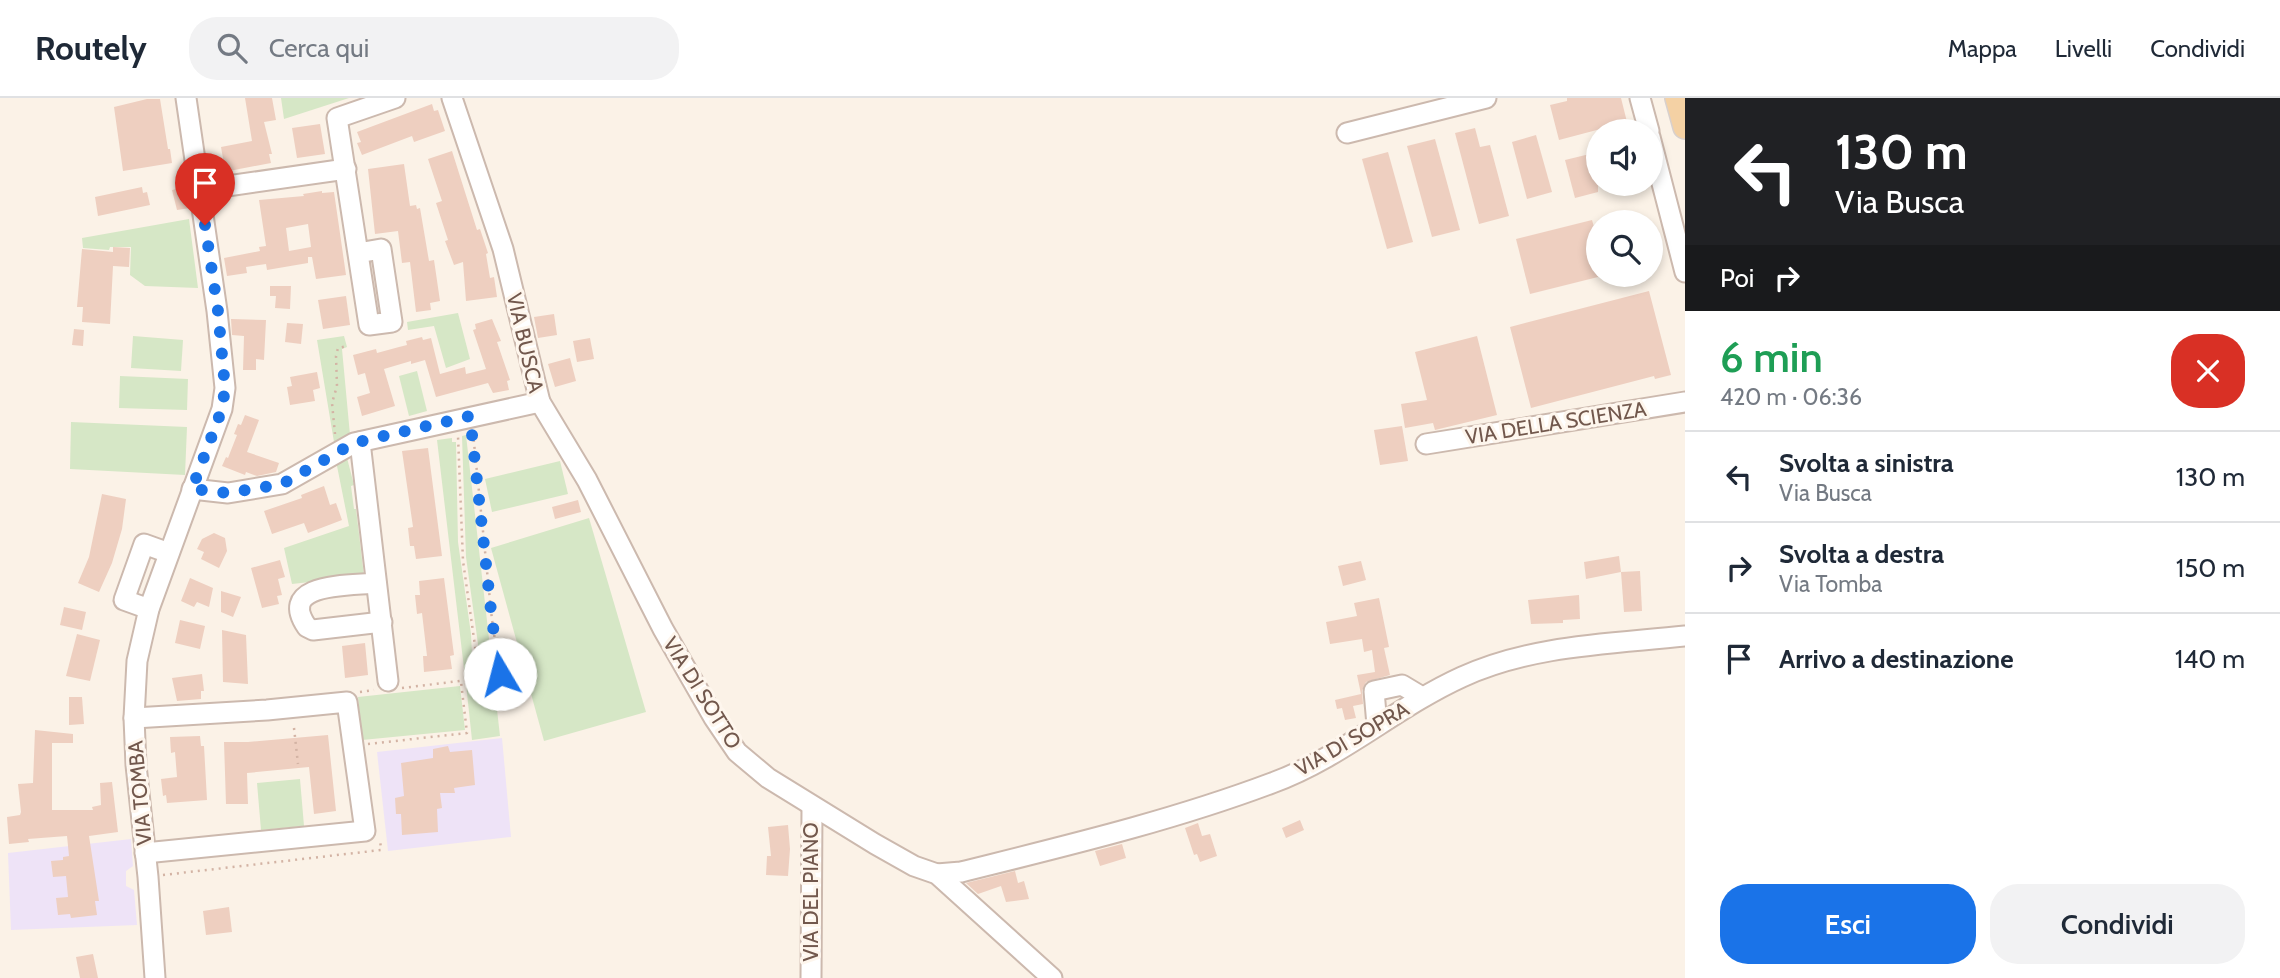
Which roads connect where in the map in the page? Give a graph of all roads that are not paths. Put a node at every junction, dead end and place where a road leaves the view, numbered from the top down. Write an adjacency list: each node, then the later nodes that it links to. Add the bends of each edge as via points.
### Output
1 (186, 98): 12 (street, VIA TOMBA)
2 (395, 98): 10 (street, via 337,118)
3 (452, 98): 15 (street, VIA BUSCA, via 503,249)
4 (1486, 98): 9 (street)
5 (1640, 98): 7 (street)
6 (1677, 98): 8 (main road)
7 (1646, 119)
8 (1685, 127)
9 (1347, 133)
10 (346, 169): 12 (street); 13 (street)
11 (1663, 187): 14 (street)
12 (200, 190): 19 (street, VIA TOMBA, via 225,388 222,409)
13 (358, 253)
14 (1685, 272)
15 (540, 402): 17 (street, VIA BUSCA); 29 (street, VIA DI SOTTO, via 587,480 714,719 737,752)
16 (1685, 402): 18 (street, VIA DELLA SCIENZA)
17 (360, 442): 19 (street, VIA BUSCA, via 282,484 228,493); 21 (street)
18 (1426, 444)
19 (192, 489): 20 (street, VIA TOMBA)
20 (169, 553): 22 (street, VIA TOMBA); 22 (street, via 144,544 125,595 124,600)
21 (376, 583): 23 (street); 23 (street, via 311,590 300,601 299,611 313,630)
22 (149, 609): 27 (street, VIA TOMBA, via 136,661)
23 (382, 622): 25 (street)
24 (1685, 636): 26 (street, VIA DI SOPRA, via 1535,652 1498,662)
25 (389, 686)
26 (1422, 697): 28 (street, VIA DI SOPRA); 28 (street, via 1402,685 1374,691)
27 (134, 718): 30 (street, VIA TOMBA); 30 (street, via 347,702 365,831)
28 (1377, 725): 31 (street, VIA DI SOPRA, via 1275,783 1064,846)
29 (812, 807): 31 (street, VIA DI SOTTO); 33 (street, VIA DEL PIANO)
30 (145, 853): 32 (street, VIA TOMBA)
31 (937, 874): 34 (street, VIA DI SOTTO)
32 (155, 978)
33 (811, 978)
34 (1052, 978)

